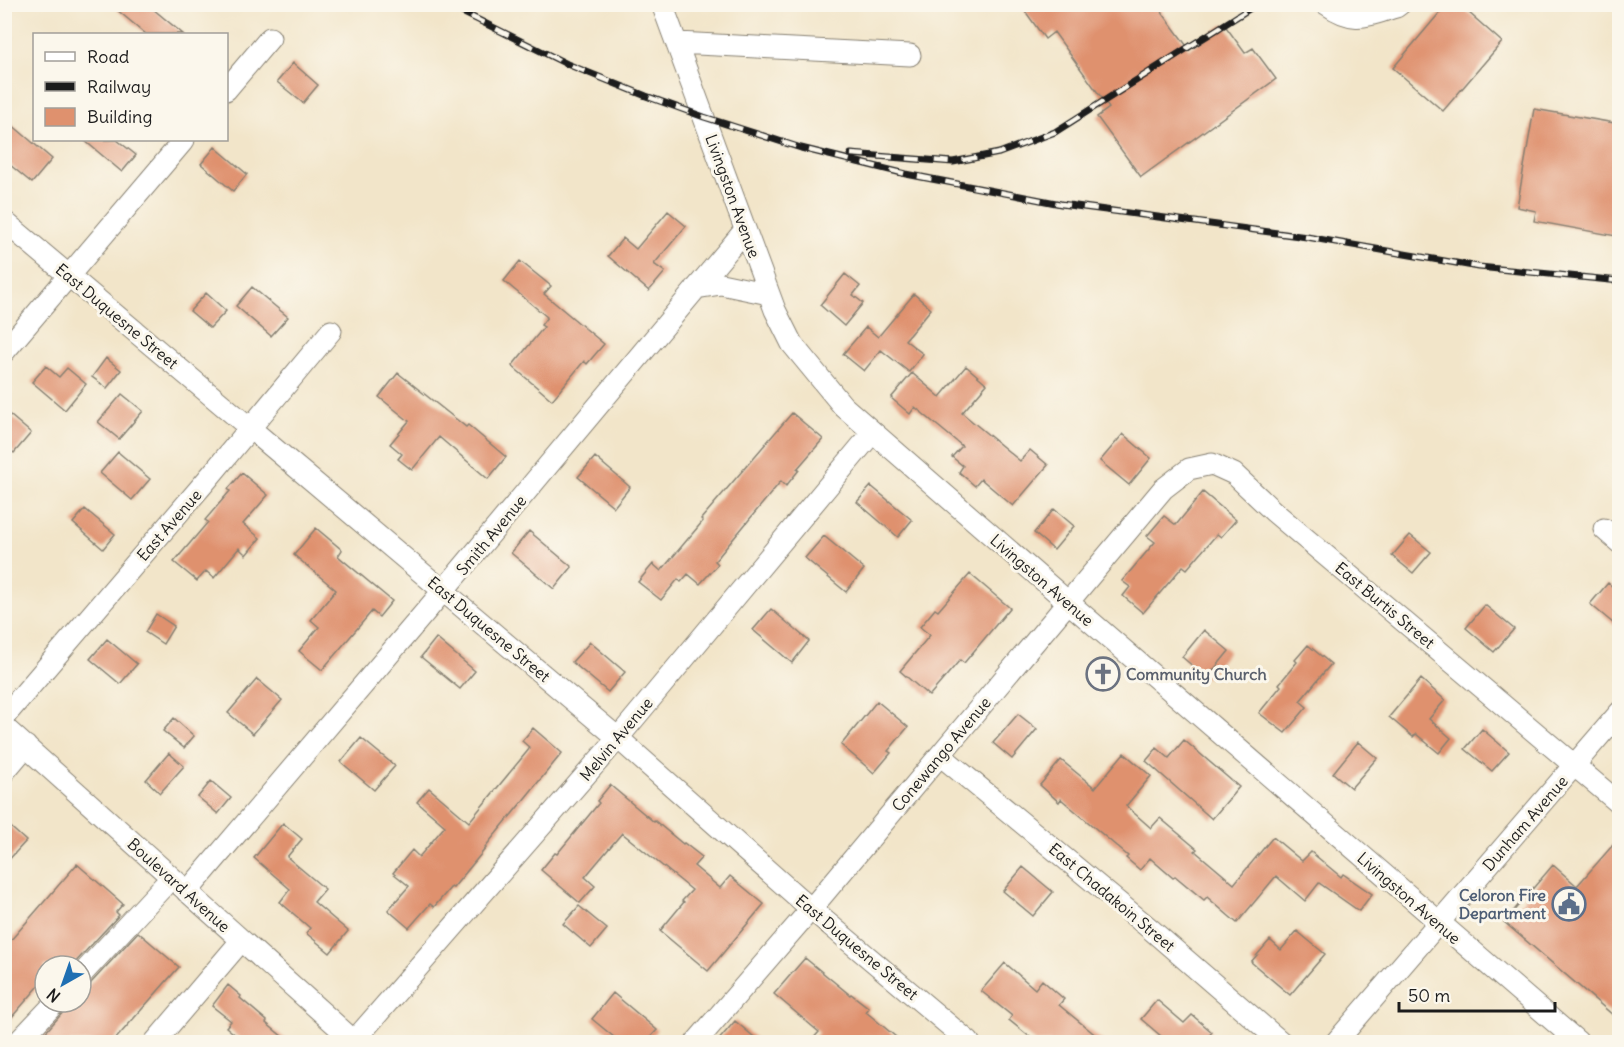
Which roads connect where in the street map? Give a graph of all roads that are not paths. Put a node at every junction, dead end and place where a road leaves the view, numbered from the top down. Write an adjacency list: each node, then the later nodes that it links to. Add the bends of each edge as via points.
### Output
1 (662, 4): 5 (street, Livingston Avenue)
2 (1326, 4): 3 (street, via 1338,13 1354,17)
3 (1400, 4)
4 (270, 38): 7 (street)
5 (676, 43): 6 (street); 10 (street, Livingston Avenue)
6 (910, 55)
7 (228, 88)
8 (183, 141): 11 (street)
9 (4, 221): 11 (street, East Duquesne Street)
10 (745, 230): 12 (street, Smith Avenue); 13 (street, Livingston Avenue)
11 (69, 275): 15 (street); 16 (street, East Duquesne Street)
12 (696, 288): 13 (street, via 721,284); 19 (street, Smith Avenue)
13 (769, 294): 17 (street, Livingston Avenue, via 792,344 843,406)
14 (331, 331): 16 (street, East Avenue)
15 (4, 352)
16 (249, 428): 19 (street, East Duquesne Street); 22 (street, East Avenue)
17 (873, 432): 20 (street, Livingston Avenue); 24 (street, Melvin Avenue)
18 (1189, 469): 20 (street, Conewango Avenue, via 1163,489); 27 (street, East Burtis Street, via 1212,464 1234,474)
19 (444, 591): 24 (street, East Duquesne Street); 31 (street, Smith Avenue)
20 (1068, 602): 26 (street, Conewango Avenue); 33 (street, Livingston Avenue)
21 (1620, 712): 27 (street, Dunham Avenue)
22 (4, 717)
23 (4, 727): 25 (street, Boulevard Avenue)
24 (618, 738): 32 (street, East Duquesne Street); 39 (street, Melvin Avenue)
25 (26, 746): 28 (street); 30 (street, Boulevard Avenue)
26 (940, 755): 32 (street, Conewango Avenue); 42 (street, East Chadakoin Street)
27 (1574, 765): 29 (street, East Burtis Street); 33 (street, Dunham Avenue)
28 (4, 772)
29 (1620, 804)
30 (171, 878): 31 (street, Boulevard Avenue); 35 (street)
31 (187, 892): 34 (street, Boulevard Avenue)
32 (811, 909): 40 (street, Conewango Avenue); 41 (street, East Duquesne Street)
33 (1438, 923): 43 (street, Dunham Avenue); 44 (street, Livingston Avenue)
34 (241, 941): 38 (street); 39 (street, Boulevard Avenue)
35 (93, 962)
36 (45, 1014): 37 (street)
37 (18, 1042)
38 (155, 1042)
39 (354, 1042)
40 (696, 1042)
41 (969, 1042)
42 (1281, 1042)
43 (1336, 1042)
44 (1578, 1042)

